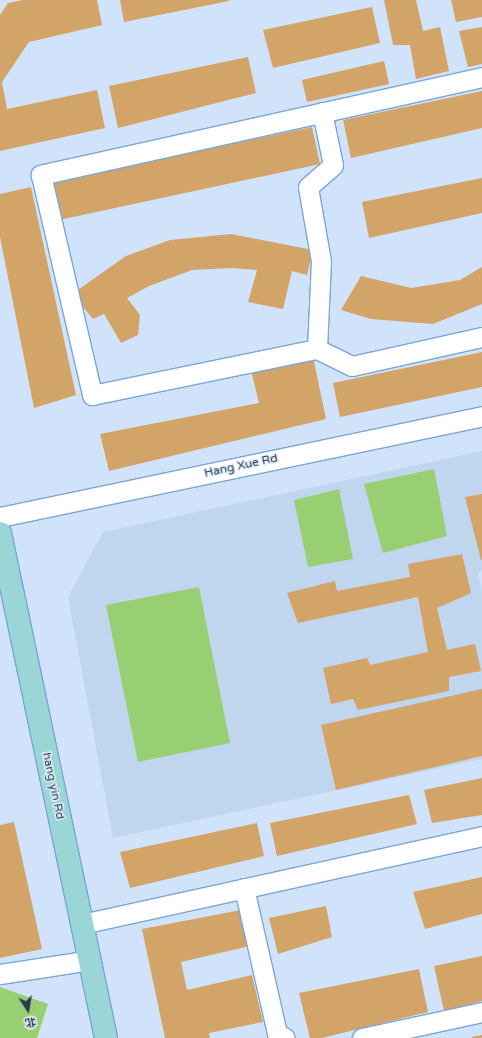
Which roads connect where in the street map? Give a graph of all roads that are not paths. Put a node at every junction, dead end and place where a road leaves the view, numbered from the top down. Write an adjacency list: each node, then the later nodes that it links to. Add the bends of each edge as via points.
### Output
1 (482, 77): 2 (street)
2 (322, 112): 4 (street, via 333,165 308,187 321,261); 4 (street, via 41,175 92,395)
3 (482, 337): 4 (street, via 352,366)
4 (317, 348)
5 (482, 416): 6 (street, Hang Xue Rd)
6 (0, 517)
7 (0, 533): 10 (main road, hang yin Rd)
8 (482, 836): 9 (street)
9 (244, 888): 10 (street); 15 (street, via 277,1033)
10 (82, 924): 11 (main road, hang yin Rd)
11 (90, 960): 12 (street); 14 (main road, hang yin Rd)
12 (0, 974)
13 (482, 1012): 16 (street)
14 (106, 1038)
15 (285, 1038)
16 (362, 1038)

